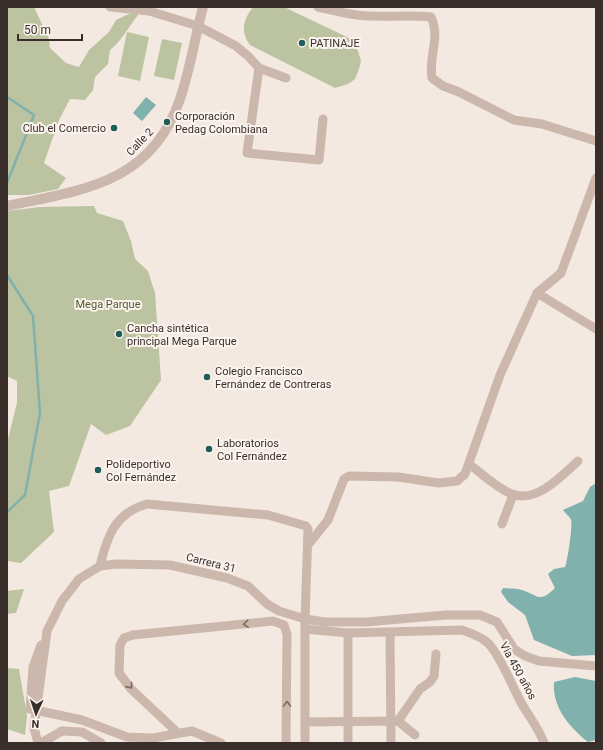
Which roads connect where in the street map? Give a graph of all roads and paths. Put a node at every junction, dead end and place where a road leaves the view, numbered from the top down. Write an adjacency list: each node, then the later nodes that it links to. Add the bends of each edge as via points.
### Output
1 (110, 7): 4 (street, via 149,11)
2 (203, 7): 4 (street, Calle 2)
3 (318, 7): 8 (street, via 346,14 430,17 436,28 430,69 432,78 442,86 514,120 542,124)
4 (198, 26): 5 (street, via 236,46); 10 (street, Calle 2, via 181,98 170,125 147,155 131,168 94,186)
5 (259, 68): 6 (street); 7 (street, via 247,153 319,160)
6 (286, 78)
7 (323, 119)
8 (596, 142)
9 (596, 178): 11 (street, via 561,273)
10 (7, 206)
11 (536, 293): 12 (street); 14 (street, via 500,375)
12 (596, 329)
13 (578, 461): 15 (street, via 551,486 527,496)
14 (469, 464): 15 (street); 17 (street, via 465,474 457,481 448,482 398,477 346,477 328,520)
15 (513, 495): 16 (street)
16 (502, 524)
17 (308, 545): 18 (street, via 308,529 304,524 268,515 147,504 129,511 112,528 104,546); 19 (street)
18 (100, 566): 19 (street, Carrera 31, via 170,565 227,578 248,586 267,604 279,611); 25 (street, via 79,579 62,601 47,631 33,667 30,709)
19 (305, 619): 20 (street); 24 (street, Carrera 31, via 325,622 366,622 446,615 480,615 497,622 514,649 525,656 539,661)
20 (305, 630): 21 (street, Via 450 años); 29 (street)
21 (348, 633): 22 (street, Via 450 años); 30 (street)
22 (390, 633): 28 (street); 42 (street, Via 450 años, via 453,630 471,633 489,644 536,723)
23 (436, 654): 28 (street, via 434,676 420,689)
24 (596, 666)
25 (36, 711): 26 (street); 35 (street, via 34,728)
26 (63, 717): 31 (street); 34 (street, via 82,720 127,737)
27 (162, 719): 32 (street); 34 (street); 38 (street, one-way to 27, via 287,634 284,625 273,621 189,628 124,638 120,645 119,673 131,689)
28 (395, 721): 30 (street); 33 (street); 41 (street)
29 (305, 722): 30 (street); 39 (street)
30 (348, 722): 40 (street)
31 (62, 731): 35 (street); 36 (street, via 82,732)
32 (178, 733): 34 (street); 37 (street, via 192,731)
33 (415, 735)
34 (163, 737)
35 (39, 743)
36 (101, 743)
37 (221, 743)
38 (286, 743)
39 (305, 743)
40 (348, 743)
41 (391, 743)
42 (544, 743)

